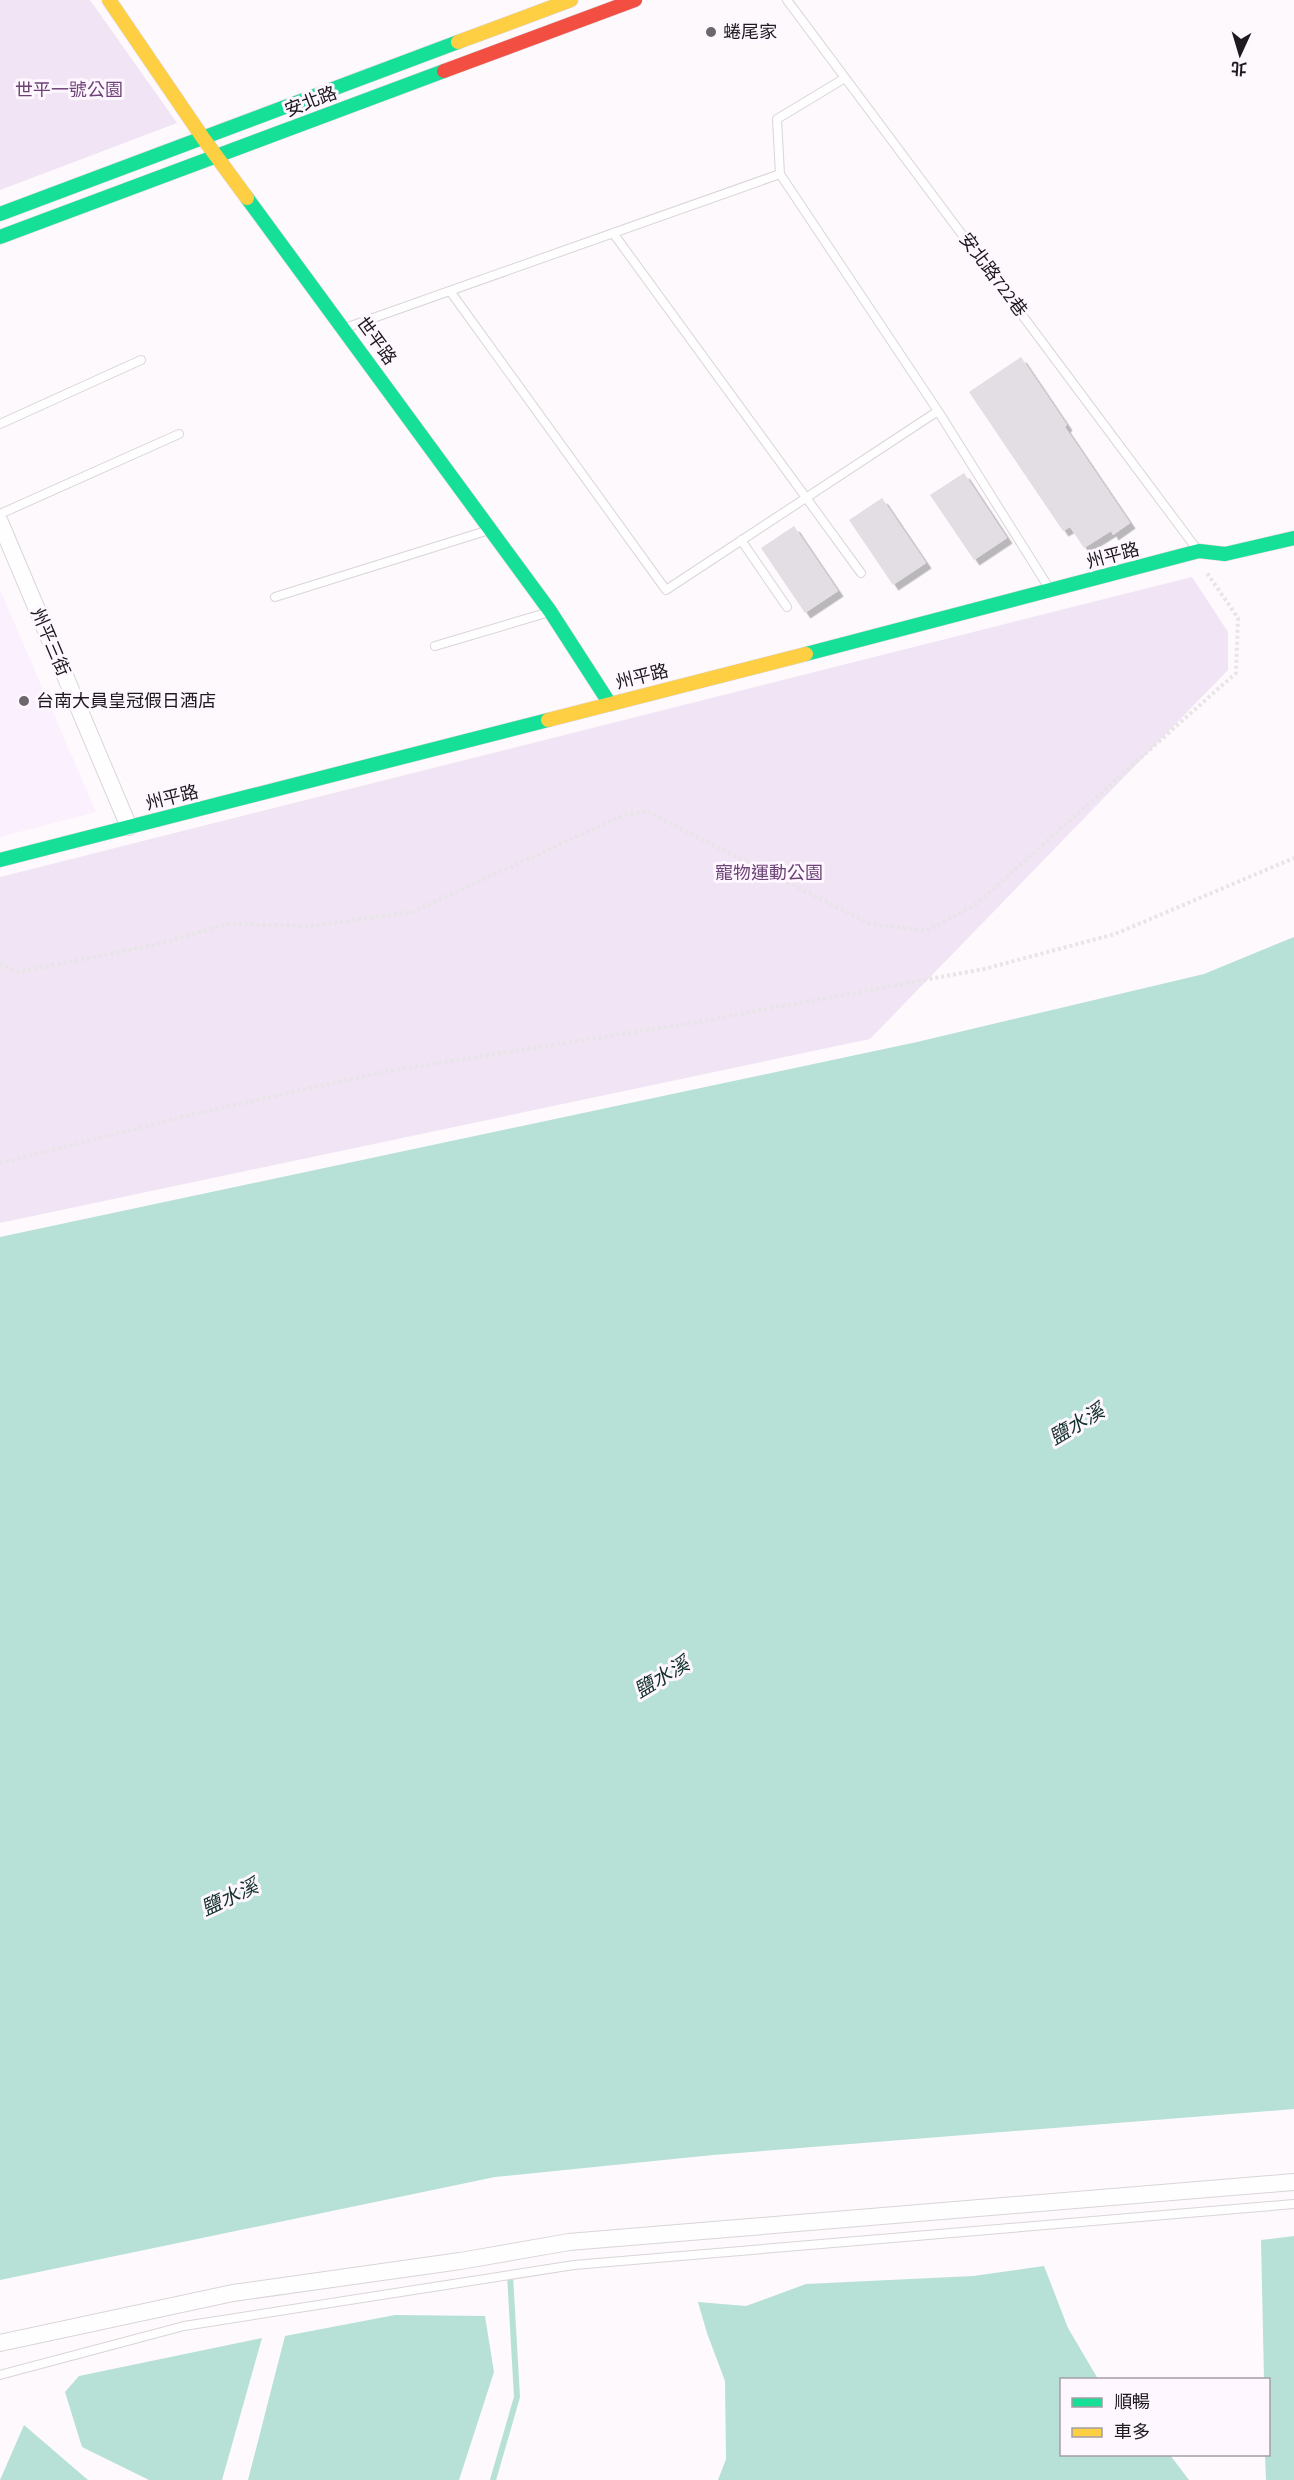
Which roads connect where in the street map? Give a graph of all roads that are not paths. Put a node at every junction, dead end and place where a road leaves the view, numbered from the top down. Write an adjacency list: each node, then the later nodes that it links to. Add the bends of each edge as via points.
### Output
1 (110, 0): 6 (street, 世平路)
2 (635, 0): 7 (street, 安北路)
3 (787, 0): 5 (lane, 安北路722巷)
4 (565, 1): 6 (street, 安北路)
5 (845, 78): 8 (lane, via 777,119); 24 (lane, 安北路722巷)
6 (203, 138): 7 (street, 世平路); 9 (street, 安北路)
7 (217, 157): 11 (street, 安北路); 13 (street, 世平路)
8 (780, 174): 10 (lane); 15 (lane)
9 (0, 214)
10 (613, 233): 12 (lane); 18 (lane)
11 (0, 237)
12 (450, 291): 13 (lane); 23 (lane, via 666,590)
13 (344, 328): 21 (street, 世平路)
14 (141, 360): 16 (lane)
15 (938, 411): 18 (lane); 26 (lane)
16 (0, 424)
17 (179, 434): 19 (lane)
18 (806, 498): 23 (lane); 25 (lane)
19 (0, 514)
20 (0, 522): 32 (street, 州平三街)
21 (491, 530): 27 (lane); 29 (street, 世平路)
22 (1294, 538): 24 (street, 州平路, via 1225,554)
23 (741, 540): 28 (lane)
24 (1198, 551): 26 (street, 州平路)
25 (861, 573)
26 (1051, 591): 31 (street, 州平路)
27 (275, 597)
28 (787, 608)
29 (550, 611): 30 (lane); 31 (street, 世平路)
30 (435, 646)
31 (610, 704): 32 (street, 州平路)
32 (129, 827): 33 (street, 州平路)
33 (0, 860)
34 (1294, 2182): 36 (street, via 569,2242 233,2293)
35 (1294, 2204): 37 (lane, via 574,2265 184,2326)
36 (0, 2343)
37 (0, 2375)

